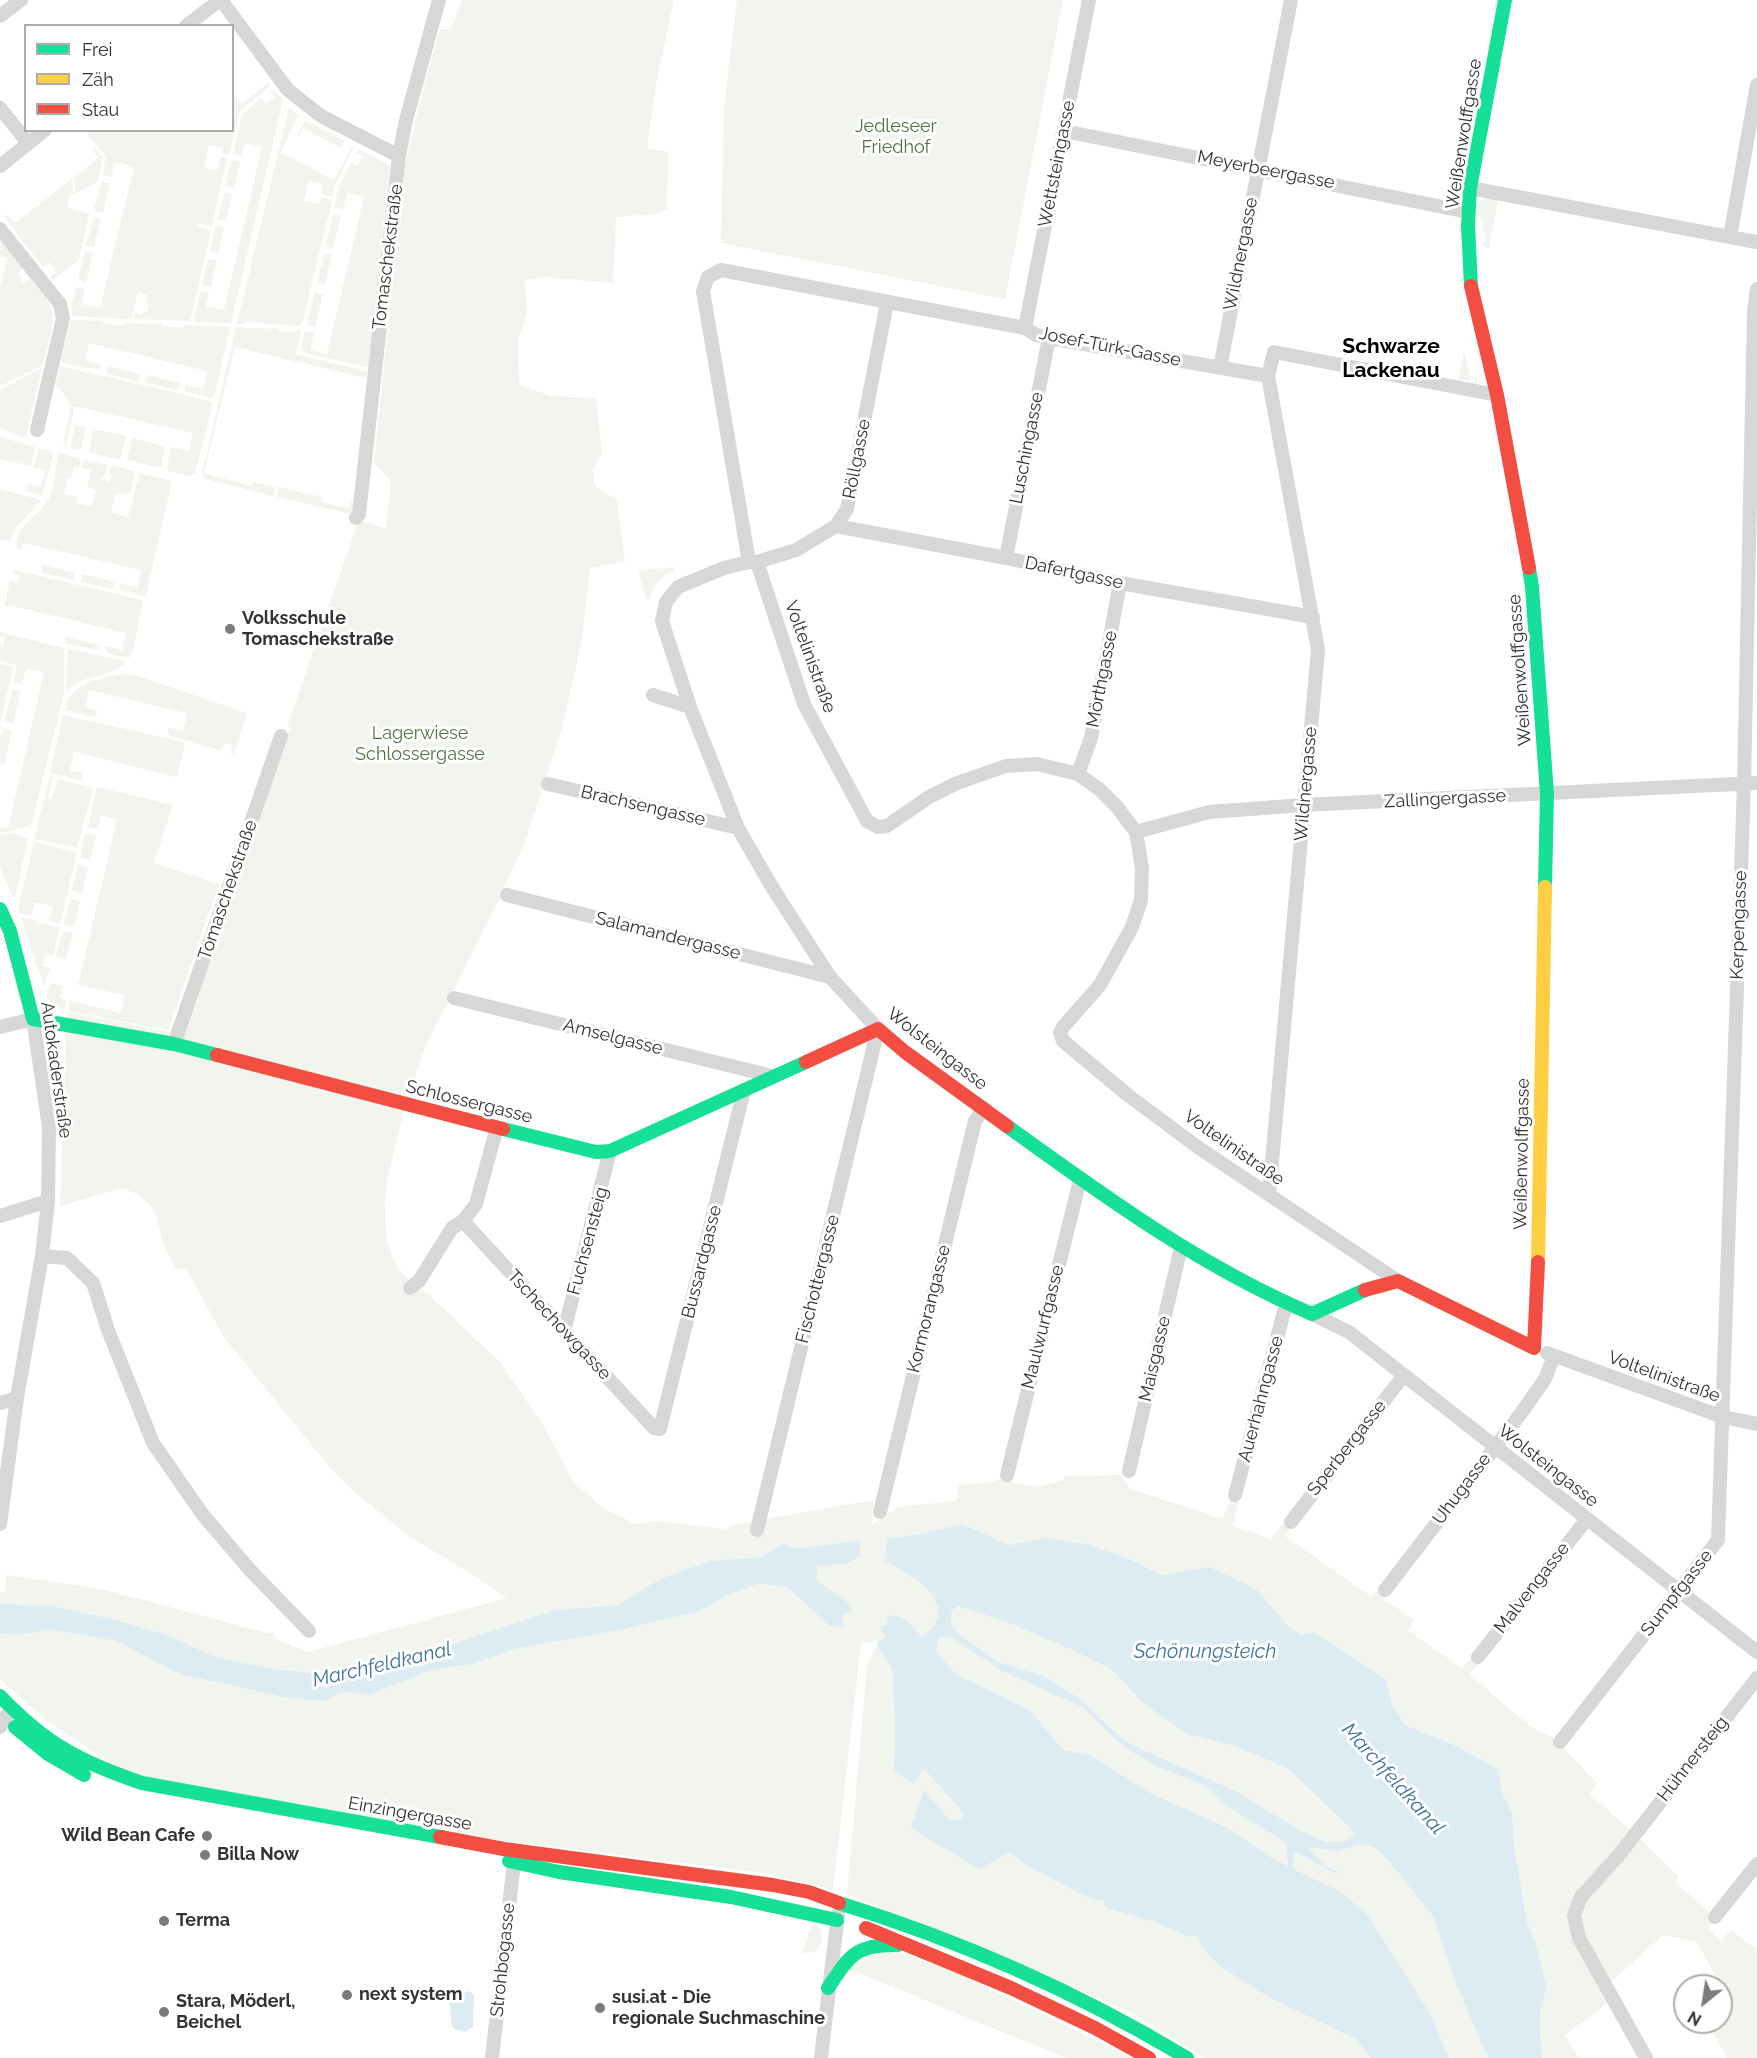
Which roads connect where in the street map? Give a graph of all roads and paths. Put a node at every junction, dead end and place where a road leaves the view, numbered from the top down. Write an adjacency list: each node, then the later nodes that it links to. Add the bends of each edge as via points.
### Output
1 (21, 0): 7 (street)
2 (220, 0): 8 (street); 14 (street, via 288,90 321,116)
3 (439, 0): 14 (street, Tomaschekstraße)
4 (1089, 0): 11 (street, Wettsteingasse)
5 (1291, 0): 16 (street, Wildnergasse)
6 (1505, 0): 17 (main road, Weißenwolffgasse)
7 (0, 16)
8 (189, 24)
9 (1757, 84): 20 (street)
10 (0, 108): 13 (street)
11 (1064, 131): 16 (street, Meyerbeergasse); 25 (street, Wettsteingasse)
12 (42, 132): 13 (street)
13 (28, 143): 15 (street)
14 (399, 156): 31 (street, Tomaschekstraße)
15 (0, 166)
16 (1257, 168): 18 (street, Meyerbeergasse); 27 (street, Wildnergasse)
17 (1470, 188): 18 (main road, Weißenwolffgasse); 20 (street)
18 (1468, 212): 29 (main road, Weißenwolffgasse, via 1471,285)
19 (0, 229): 30 (street, via 60,304 63,318)
20 (1730, 237): 21 (street)
21 (1757, 242)
22 (708, 277): 24 (street, Josef-Türk-Gasse, via 721,270); 34 (street, Voltelinistraße, via 703,291)
23 (1757, 289): 42 (street, Kerpengasse)
24 (887, 303): 25 (street, Josef-Türk-Gasse); 32 (street, Röllgasse, via 847,509)
25 (1025, 328): 26 (street, Josef-Türk-Gasse)
26 (1049, 338): 27 (street, Josef-Türk-Gasse); 33 (street, Luschingasse)
27 (1220, 368): 28 (street, Josef-Türk-Gasse)
28 (1268, 376): 29 (street, via 1274,352); 36 (street, Wildnergasse)
29 (1497, 395): 43 (main road, Weißenwolffgasse, via 1532,587)
30 (37, 430)
31 (356, 518)
32 (836, 526): 33 (street, Dafertgasse); 34 (street, via 796,550)
33 (1006, 558): 35 (street, Dafertgasse)
34 (753, 562): 38 (street, Wolsteingasse, via 724,568 678,587 666,602 662,621); 40 (street, Voltelinistraße, via 804,704 867,820 878,827 887,826 929,797 1006,766 1037,764)
35 (1120, 583): 36 (street, Dafertgasse); 40 (street, Mörthgasse, via 1091,738)
36 (1313, 617): 44 (street, Wildnergasse, via 1318,650)
37 (653, 695): 38 (street)
38 (690, 707): 45 (street, Wolsteingasse)
39 (281, 736): 54 (street, Tomaschekstraße)
40 (1077, 774): 46 (street, via 1100,789)
41 (548, 784): 45 (street, Brachsengasse)
42 (1750, 784): 43 (street, Zallingergasse); 77 (street, Kerpengasse)
43 (1547, 794): 44 (street, Zallingergasse); 72 (main road, Weißenwolffgasse)
44 (1304, 806): 46 (street, Zallingergasse, via 1209,812); 61 (street, Wildnergasse)
45 (738, 828): 49 (street, Wolsteingasse)
46 (1136, 832): 61 (street, Voltelinistraße, via 1142,868 1141,900 1132,927 1100,985 1060,1033 1063,1041 1129,1096)
47 (507, 895): 49 (street, Salamandergasse)
48 (0, 909): 51 (main road, Autokaderstraße, via 10,931)
49 (830, 976): 53 (street, Wolsteingasse)
50 (454, 998): 55 (street, Amselgasse)
51 (33, 1019): 52 (street); 54 (main road, Schlossergasse); 62 (street, Autokaderstraße, via 49,1127)
52 (0, 1027)
53 (878, 1029): 55 (main road, Schlossergasse); 57 (main road, Wolsteingasse); 88 (street, Fischottergasse)
54 (174, 1044): 58 (main road, Schlossergasse)
55 (772, 1076): 56 (main road, Schlossergasse)
56 (744, 1090): 59 (main road, Schlossergasse); 79 (street, Bussardgasse, via 660,1429)
57 (984, 1108): 60 (main road, Wolsteingasse); 84 (street, Kormorangasse, via 975,1121)
58 (498, 1127): 59 (main road, Schlossergasse, via 581,1149); 64 (street, via 477,1204)
59 (610, 1151): 71 (street, Fuchsensteig)
60 (1080, 1180): 65 (main road, Wolsteingasse); 82 (street, Maulwurfgasse)
61 (1269, 1195): 67 (street, Voltelinistraße)
62 (48, 1201): 63 (street); 66 (street, Autokaderstraße)
63 (0, 1216)
64 (463, 1221): 68 (street, via 452,1228 419,1281); 71 (street, Tschechowgasse)
65 (1180, 1247): 69 (main road, Wolsteingasse); 81 (street, Maisgasse)
66 (42, 1256): 75 (street, Autokaderstraße); 91 (street, via 67,1258 93,1283 153,1443 250,1570)
67 (1398, 1281): 70 (main road, via 1357,1292); 72 (main road, Voltelinistraße)
68 (410, 1288)
69 (1286, 1304): 70 (main road); 83 (street, Auerhahngasse)
70 (1312, 1314): 74 (street, Wolsteingasse, via 1349,1332)
71 (564, 1330): 79 (street, Tschechowgasse)
72 (1534, 1348): 73 (street, Voltelinistraße)
73 (1554, 1356): 77 (street, Voltelinistraße); 80 (street, Uhugasse, via 1545,1379)
74 (1404, 1375): 80 (street, Wolsteingasse); 86 (street, Sperbergasse)
75 (17, 1398): 76 (street); 87 (street, Autokaderstraße)
76 (0, 1403)
77 (1724, 1417): 78 (street, Voltelinistraße); 90 (street, Sumpfgasse, via 1718,1539)
78 (1757, 1424)
79 (654, 1428)
80 (1494, 1447): 85 (street, Wolsteingasse); 89 (street, Uhugasse)
81 (1129, 1471)
82 (1007, 1475)
83 (1235, 1495)
84 (880, 1512)
85 (1587, 1519): 90 (street, Wolsteingasse); 93 (street, Malvengasse)
86 (1291, 1522)
87 (0, 1524)
88 (758, 1530)
89 (1385, 1590)
90 (1679, 1591): 92 (street, Wolsteingasse); 97 (street, Sumpfgasse)
91 (309, 1631)
92 (1757, 1652)
93 (1478, 1657)
94 (1757, 1678): 109 (street, Hühnersteig, via 1619,1855 1581,1897 1574,1915 1579,1938)
95 (0, 1696): 96 (main road, Einzingergasse)
96 (5, 1716): 98 (main road, Einzingergasse, via 35,1746 60,1763 93,1779 152,1796); 100 (main road, Einzingergasse, via 38,1731 70,1754 142,1783 504,1849 773,1885)
97 (1560, 1742)
98 (514, 1862): 102 (main road, Einzingergasse); 105 (street, Strohbogasse)
99 (1757, 1864): 101 (street)
100 (839, 1903): 102 (street); 108 (main road, Einzingergasse, via 1012,1966 1099,2007)
101 (1715, 1917)
102 (837, 1920): 103 (main road, Einzingergasse); 104 (street)
103 (908, 1945): 104 (main road, via 861,1948 848,1957); 107 (main road, Einzingergasse, via 1037,1999)
104 (828, 1988): 106 (street)
105 (492, 2058)
106 (820, 2058)
107 (1149, 2058)
108 (1187, 2058)
109 (1646, 2058)

